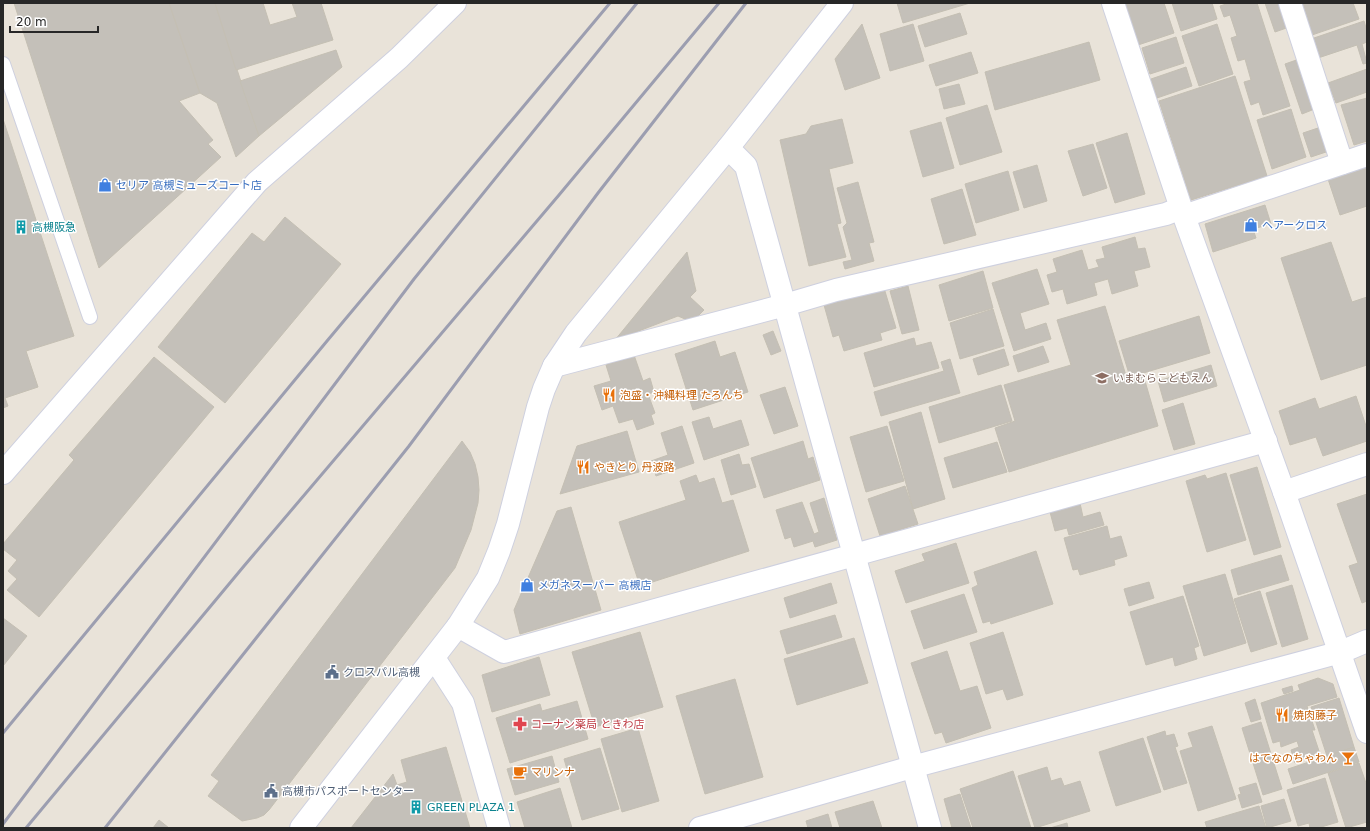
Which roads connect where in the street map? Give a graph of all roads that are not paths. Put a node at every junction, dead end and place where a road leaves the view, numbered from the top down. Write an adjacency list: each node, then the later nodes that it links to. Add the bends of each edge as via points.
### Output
1 (455, 3): 15 (street, via 399,58 257,182)
2 (842, 3): 6 (street)
3 (1113, 3): 9 (street)
4 (1290, 3): 8 (street)
5 (3, 64): 11 (lane)
6 (728, 148): 10 (street, via 746,166); 12 (street, via 576,333)
7 (1367, 155): 8 (street)
8 (1342, 163): 9 (street)
9 (1183, 212): 10 (street, via 836,290); 13 (street)
10 (785, 305): 12 (street); 17 (street)
11 (90, 317)
12 (554, 366): 18 (street, via 538,407 516,497 499,551 488,578)
13 (1266, 441): 16 (street); 17 (street)
14 (1367, 464): 16 (street)
15 (3, 473)
16 (1284, 492): 20 (street)
17 (853, 555): 18 (street, via 504,652); 23 (street)
18 (458, 626): 21 (street)
19 (1367, 641): 20 (street)
20 (1341, 652): 22 (street); 23 (street)
21 (434, 658): 24 (street); 25 (street, via 463,703)
22 (1367, 732)
23 (912, 767): 26 (street); 27 (street)
24 (301, 828)
25 (499, 828)
26 (700, 828)
27 (930, 828)

